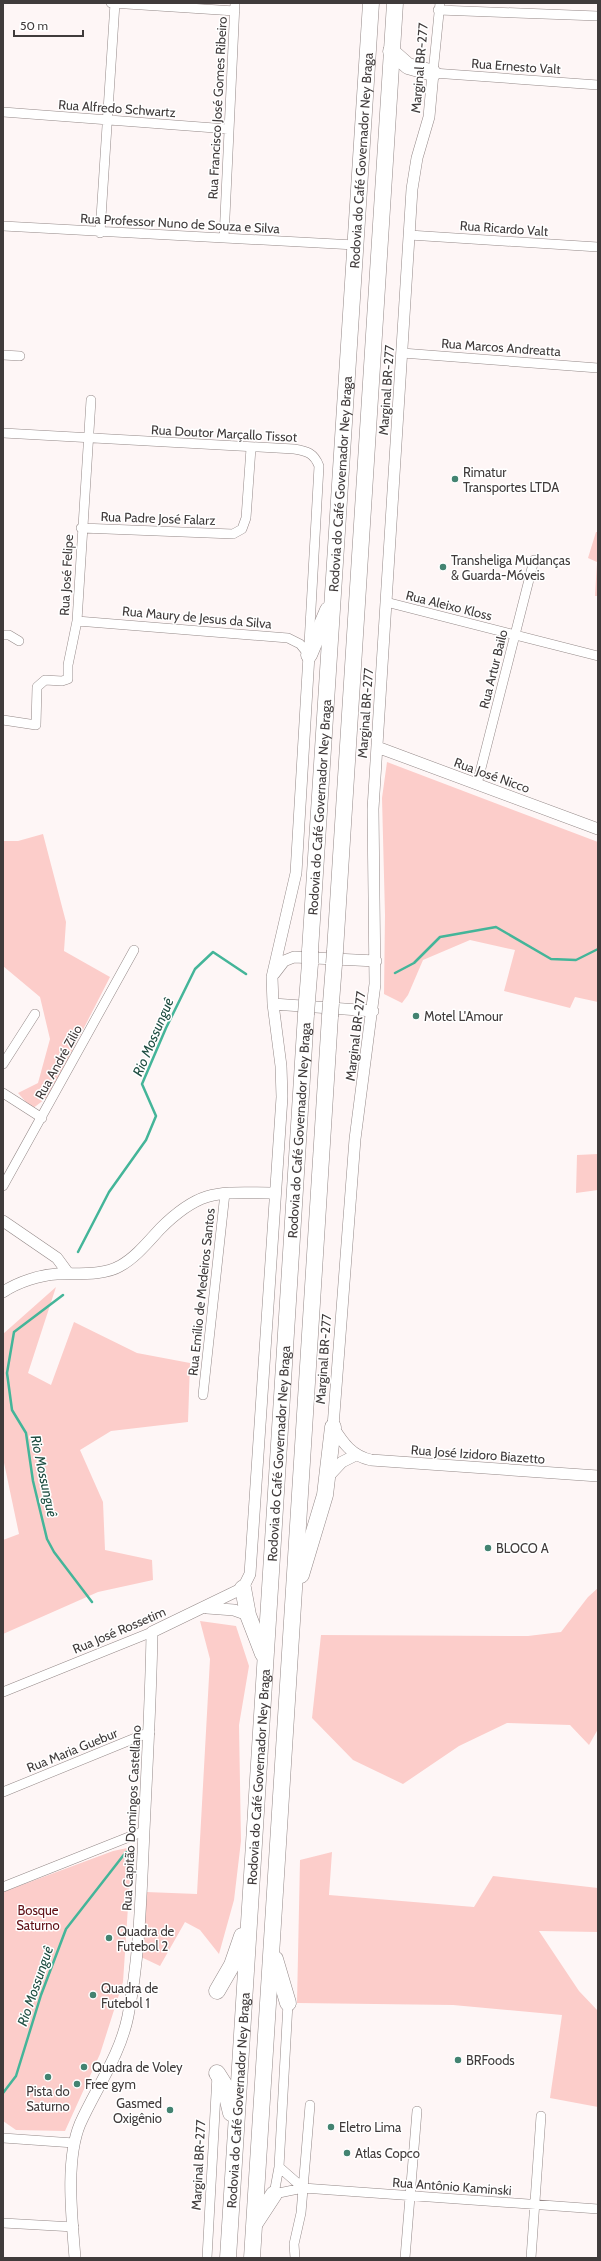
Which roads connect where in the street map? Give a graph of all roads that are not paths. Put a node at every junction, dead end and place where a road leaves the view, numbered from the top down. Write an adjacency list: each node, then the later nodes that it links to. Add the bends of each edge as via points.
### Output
1 (111, 3): 2 (street)
2 (115, 3): 6 (street); 12 (street)
3 (371, 3): 18 (highway, Rodovia do Café Governador Ney Braga)
4 (395, 3): 8 (highway, Rodovia do Café Governador Ney Braga)
5 (439, 6): 7 (street); 9 (street, Marginal BR-277)
6 (235, 7): 13 (street, Rua Francisco José Gomes Ribeiro)
7 (598, 16)
8 (391, 51): 9 (highway, via 408,66); 63 (highway, Rodovia do Café Governador Ney Braga)
9 (433, 73): 10 (street, Rua Ernesto Valt); 16 (street, Marginal BR-277, via 429,117 415,168)
10 (598, 85)
11 (3, 112): 12 (street, Rua Alfredo Schwartz)
12 (106, 121): 13 (street, Rua Alfredo Schwartz); 15 (street)
13 (228, 129): 17 (street, Rua Francisco José Gomes Ribeiro)
14 (3, 226): 15 (street, Rua Professor Nuno de Souza e Silva)
15 (100, 232): 17 (street, Rua Professor Nuno de Souza e Silva)
16 (409, 235): 19 (street, Rua Ricardo Valt); 20 (street, Marginal BR-277)
17 (224, 238): 18 (street, Rua Professor Nuno de Souza e Silva)
18 (355, 245): 30 (highway, Rodovia do Café Governador Ney Braga)
19 (598, 247)
20 (402, 353): 23 (street, Rua Marcos Andreatta); 31 (street, Marginal BR-277)
21 (3, 355): 22 (street)
22 (20, 356)
23 (598, 368)
24 (91, 400): 26 (street, Rua José Felipe)
25 (3, 433): 26 (street, Rua Doutor Marçallo Tissot)
26 (88, 439): 27 (street, Rua Doutor Marçallo Tissot); 28 (street, Rua José Felipe)
27 (251, 448): 28 (street, Rua Padre José Falarz, via 246,518 242,529 233,534); 36 (street, Rua Doutor Marçallo Tissot, via 308,451 315,457 318,466)
28 (81, 528): 32 (street, Rua José Felipe)
29 (534, 560): 34 (street, Rua Artur Bailo)
30 (333, 599): 36 (highway); 67 (highway, Rodovia do Café Governador Ney Braga)
31 (386, 602): 34 (street, Rua Aleixo Kloss); 39 (street, Marginal BR-277)
32 (77, 621): 36 (street, Rua Maury de Jesus da Silva, via 288,638 300,644); 38 (street, Rua José Felipe, via 68,665 68,679 45,680 37,687 36,725)
33 (3, 635): 35 (street, via 9,635)
34 (515, 635): 37 (street, Rua Aleixo Kloss); 40 (street, Rua Artur Bailo)
35 (19, 641)
36 (309, 655): 44 (street, via 296,873)
37 (598, 656)
38 (3, 720)
39 (377, 747): 40 (street, Rua José Nicco); 43 (street, Marginal BR-277, via 372,830)
40 (477, 784): 41 (street, Rua José Nicco)
41 (598, 829)
42 (134, 950): 50 (street, Rua André Zilio)
43 (376, 961): 44 (street, via 294,957 284,961); 46 (street, Marginal BR-277)
44 (272, 978): 45 (street)
45 (273, 1004): 46 (street); 53 (street, via 282,1081)
46 (373, 1011): 58 (street, Marginal BR-277, via 355,1139)
47 (35, 1014): 48 (street)
48 (3, 1064)
49 (3, 1093): 50 (street)
50 (42, 1118): 51 (street, Rua André Zilio)
51 (3, 1186)
52 (225, 1193): 53 (street); 55 (street, via 215,1193 198,1199 175,1214 120,1267 100,1272); 57 (street, Rua Emílio de Medeiros Santos)
53 (275, 1193): 62 (street, via 250,1574)
54 (3, 1221): 55 (street, via 57,1258)
55 (68, 1273): 56 (street, via 31,1279)
56 (3, 1292)
57 (203, 1395)
58 (333, 1427): 59 (street, Rua José Izidoro Biazetto); 61 (highway)
59 (356, 1455): 60 (street, Rua José Izidoro Biazetto, via 380,1462); 61 (street, via 342,1462)
60 (598, 1476)
61 (328, 1477): 63 (highway, via 324,1503)
62 (243, 1588): 64 (street, Rua José Rossetim); 65 (highway)
63 (293, 1602): 74 (highway, Rodovia do Café Governador Ney Braga)
64 (205, 1608): 65 (street, via 234,1610); 66 (street, Rua José Rossetim)
65 (248, 1614): 67 (highway)
66 (152, 1632): 68 (street, Rua José Rossetim); 69 (street, Rua Capitão Domingos Castellano)
67 (266, 1663): 73 (highway, Rodovia do Café Governador Ney Braga)
68 (3, 1692)
69 (150, 1732): 70 (street, Rua Maria Guebur); 71 (street, Rua Capitão Domingos Castellano)
70 (3, 1792)
71 (144, 1831): 72 (street); 82 (street, Rua Capitão Domingos Castellano, via 137,1959 127,2018 117,2052 80,2125)
72 (3, 1887)
73 (251, 1895): 75 (highway, via 238,1950); 84 (highway, Rodovia do Café Governador Ney Braga)
74 (272, 1948): 76 (highway); 91 (highway, Rodovia do Café Governador Ney Braga)
75 (217, 1992)
76 (288, 2003): 83 (street)
77 (217, 2073): 84 (highway, via 229,2098); 94 (street, Marginal BR-277)
78 (310, 2105): 85 (street)
79 (417, 2111): 87 (street)
80 (541, 2116): 88 (street)
81 (3, 2138): 82 (street)
82 (74, 2143): 92 (street, Rua Capitão Domingos Castellano, via 71,2168)
83 (280, 2167): 85 (street); 86 (street)
84 (233, 2183): 95 (highway, Rodovia do Café Governador Ney Braga)
85 (303, 2188): 86 (street, Rua Antônio Kaminski); 87 (street, Rua Antônio Kaminski); 97 (street, via 300,2222 294,2244)
86 (274, 2194): 91 (highway)
87 (410, 2196): 88 (street, Rua Antônio Kaminski); 98 (street)
88 (534, 2204): 89 (street, Rua Antônio Kaminski); 99 (street)
89 (598, 2209)
90 (3, 2223): 92 (street)
91 (254, 2224): 96 (highway, Rodovia do Café Governador Ney Braga)
92 (74, 2227): 93 (street, Rua Capitão Domingos Castellano)
93 (75, 2258)
94 (207, 2258)
95 (228, 2258)
96 (252, 2258)
97 (295, 2258)
98 (405, 2258)
99 (531, 2258)

